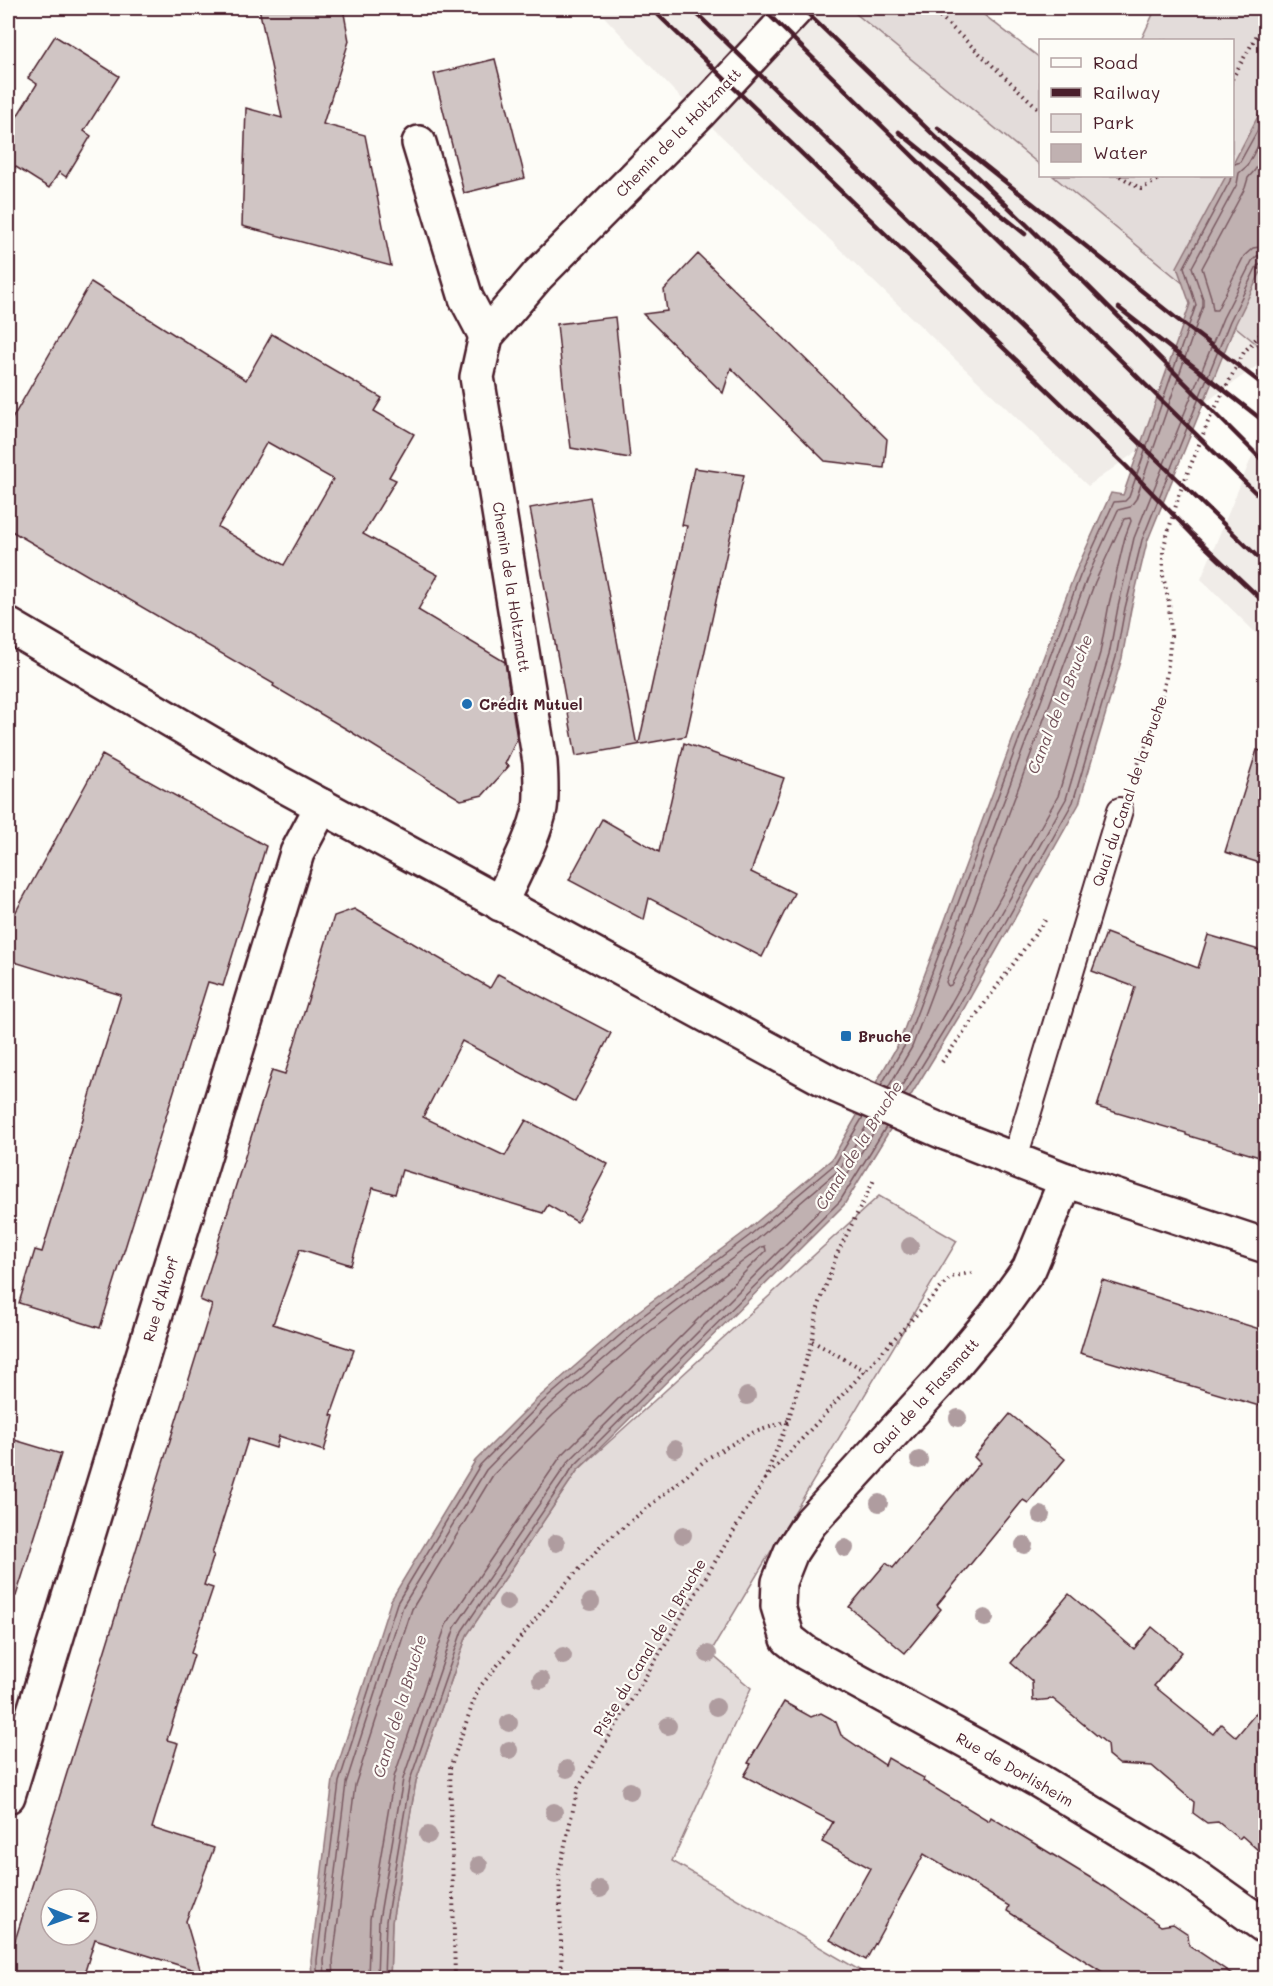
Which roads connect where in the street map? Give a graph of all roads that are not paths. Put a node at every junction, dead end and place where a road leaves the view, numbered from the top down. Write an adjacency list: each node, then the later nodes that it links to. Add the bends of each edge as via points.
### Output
1 (797, 8): 3 (street, Chemin de la Holtzmatt, via 538,275)
2 (419, 142): 3 (street, via 466,298)
3 (486, 336): 7 (street, Chemin de la Holtzmatt, via 477,377 540,762 541,788 539,810)
4 (8, 625): 5 (street)
5 (322, 806): 7 (street); 12 (street, Rue d'Altorf, via 297,853)
6 (1120, 810): 8 (lane, Quai du Canal de la Bruche)
7 (500, 904): 8 (street, bridge, via 835,1085)
8 (1014, 1161): 9 (street)
9 (1066, 1180): 10 (street); 11 (street, Quai de la Flassmatt, via 1029,1269 995,1316 810,1523 791,1552 779,1582)
10 (1266, 1246)
11 (778, 1605): 13 (street, Rue de Dorlisheim, via 788,1639 806,1653 1036,1779 1185,1869)
12 (8, 1796)
13 (1266, 1927)

